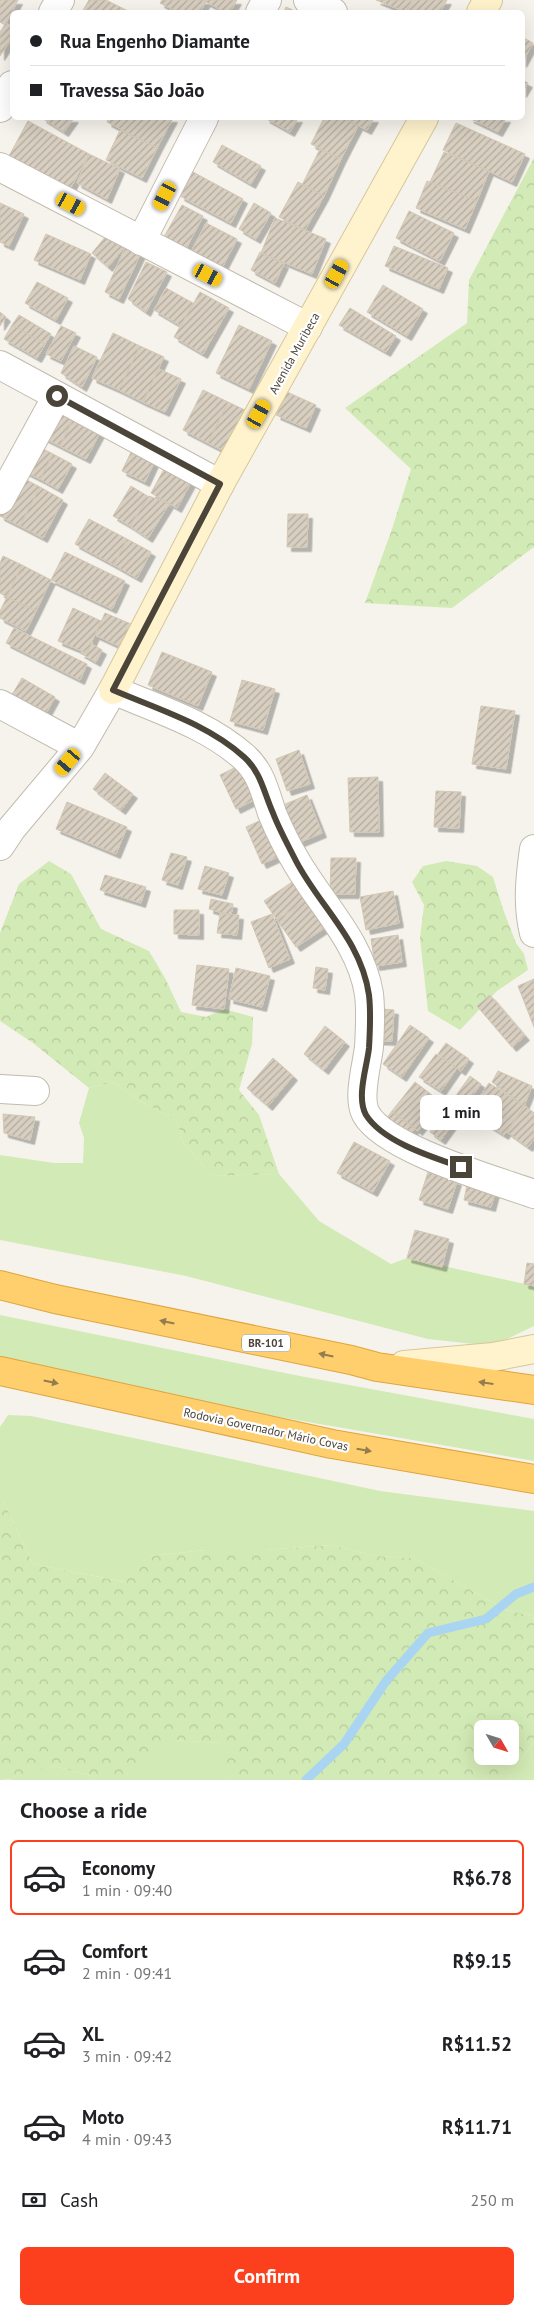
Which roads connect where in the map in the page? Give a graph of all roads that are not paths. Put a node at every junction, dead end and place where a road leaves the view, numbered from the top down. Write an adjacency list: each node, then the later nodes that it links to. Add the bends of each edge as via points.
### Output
1 (308, 0): 2 (street)
2 (329, 10)
3 (10, 90): 4 (street)
4 (0, 108)
5 (203, 120): 8 (street)
6 (423, 120): 9 (street, Avenida Muribeca)
7 (0, 167): 8 (street)
8 (141, 241): 9 (street)
9 (308, 327): 12 (street, Avenida Muribeca)
10 (0, 365): 11 (street)
11 (57, 396): 12 (street); 13 (street)
12 (220, 484): 14 (street, Avenida Muribeca)
13 (0, 500)
14 (113, 690): 16 (street, Avenida Muribeca); 22 (street, via 208,732 245,757 256,771 297,863 350,942 365,975 370,1010 362,1099 371,1120 388,1135 424,1154)
15 (0, 704): 16 (street)
16 (80, 748): 17 (street, Avenida Muribeca)
17 (0, 846)
18 (534, 849): 19 (street, via 530,877)
19 (534, 933)
20 (0, 1089): 21 (street)
21 (35, 1091)
22 (534, 1194)
23 (0, 1285): 25 (highway, BR-101, one-way to 23)
24 (534, 1349): 25 (street, via 460,1361)
25 (377, 1367): 27 (highway, BR-101, one-way to 25)
26 (1, 1372): 28 (highway, Rodovia Governador Mário Covas, one-way to 28, via 332,1444)
27 (534, 1390)
28 (534, 1479)

